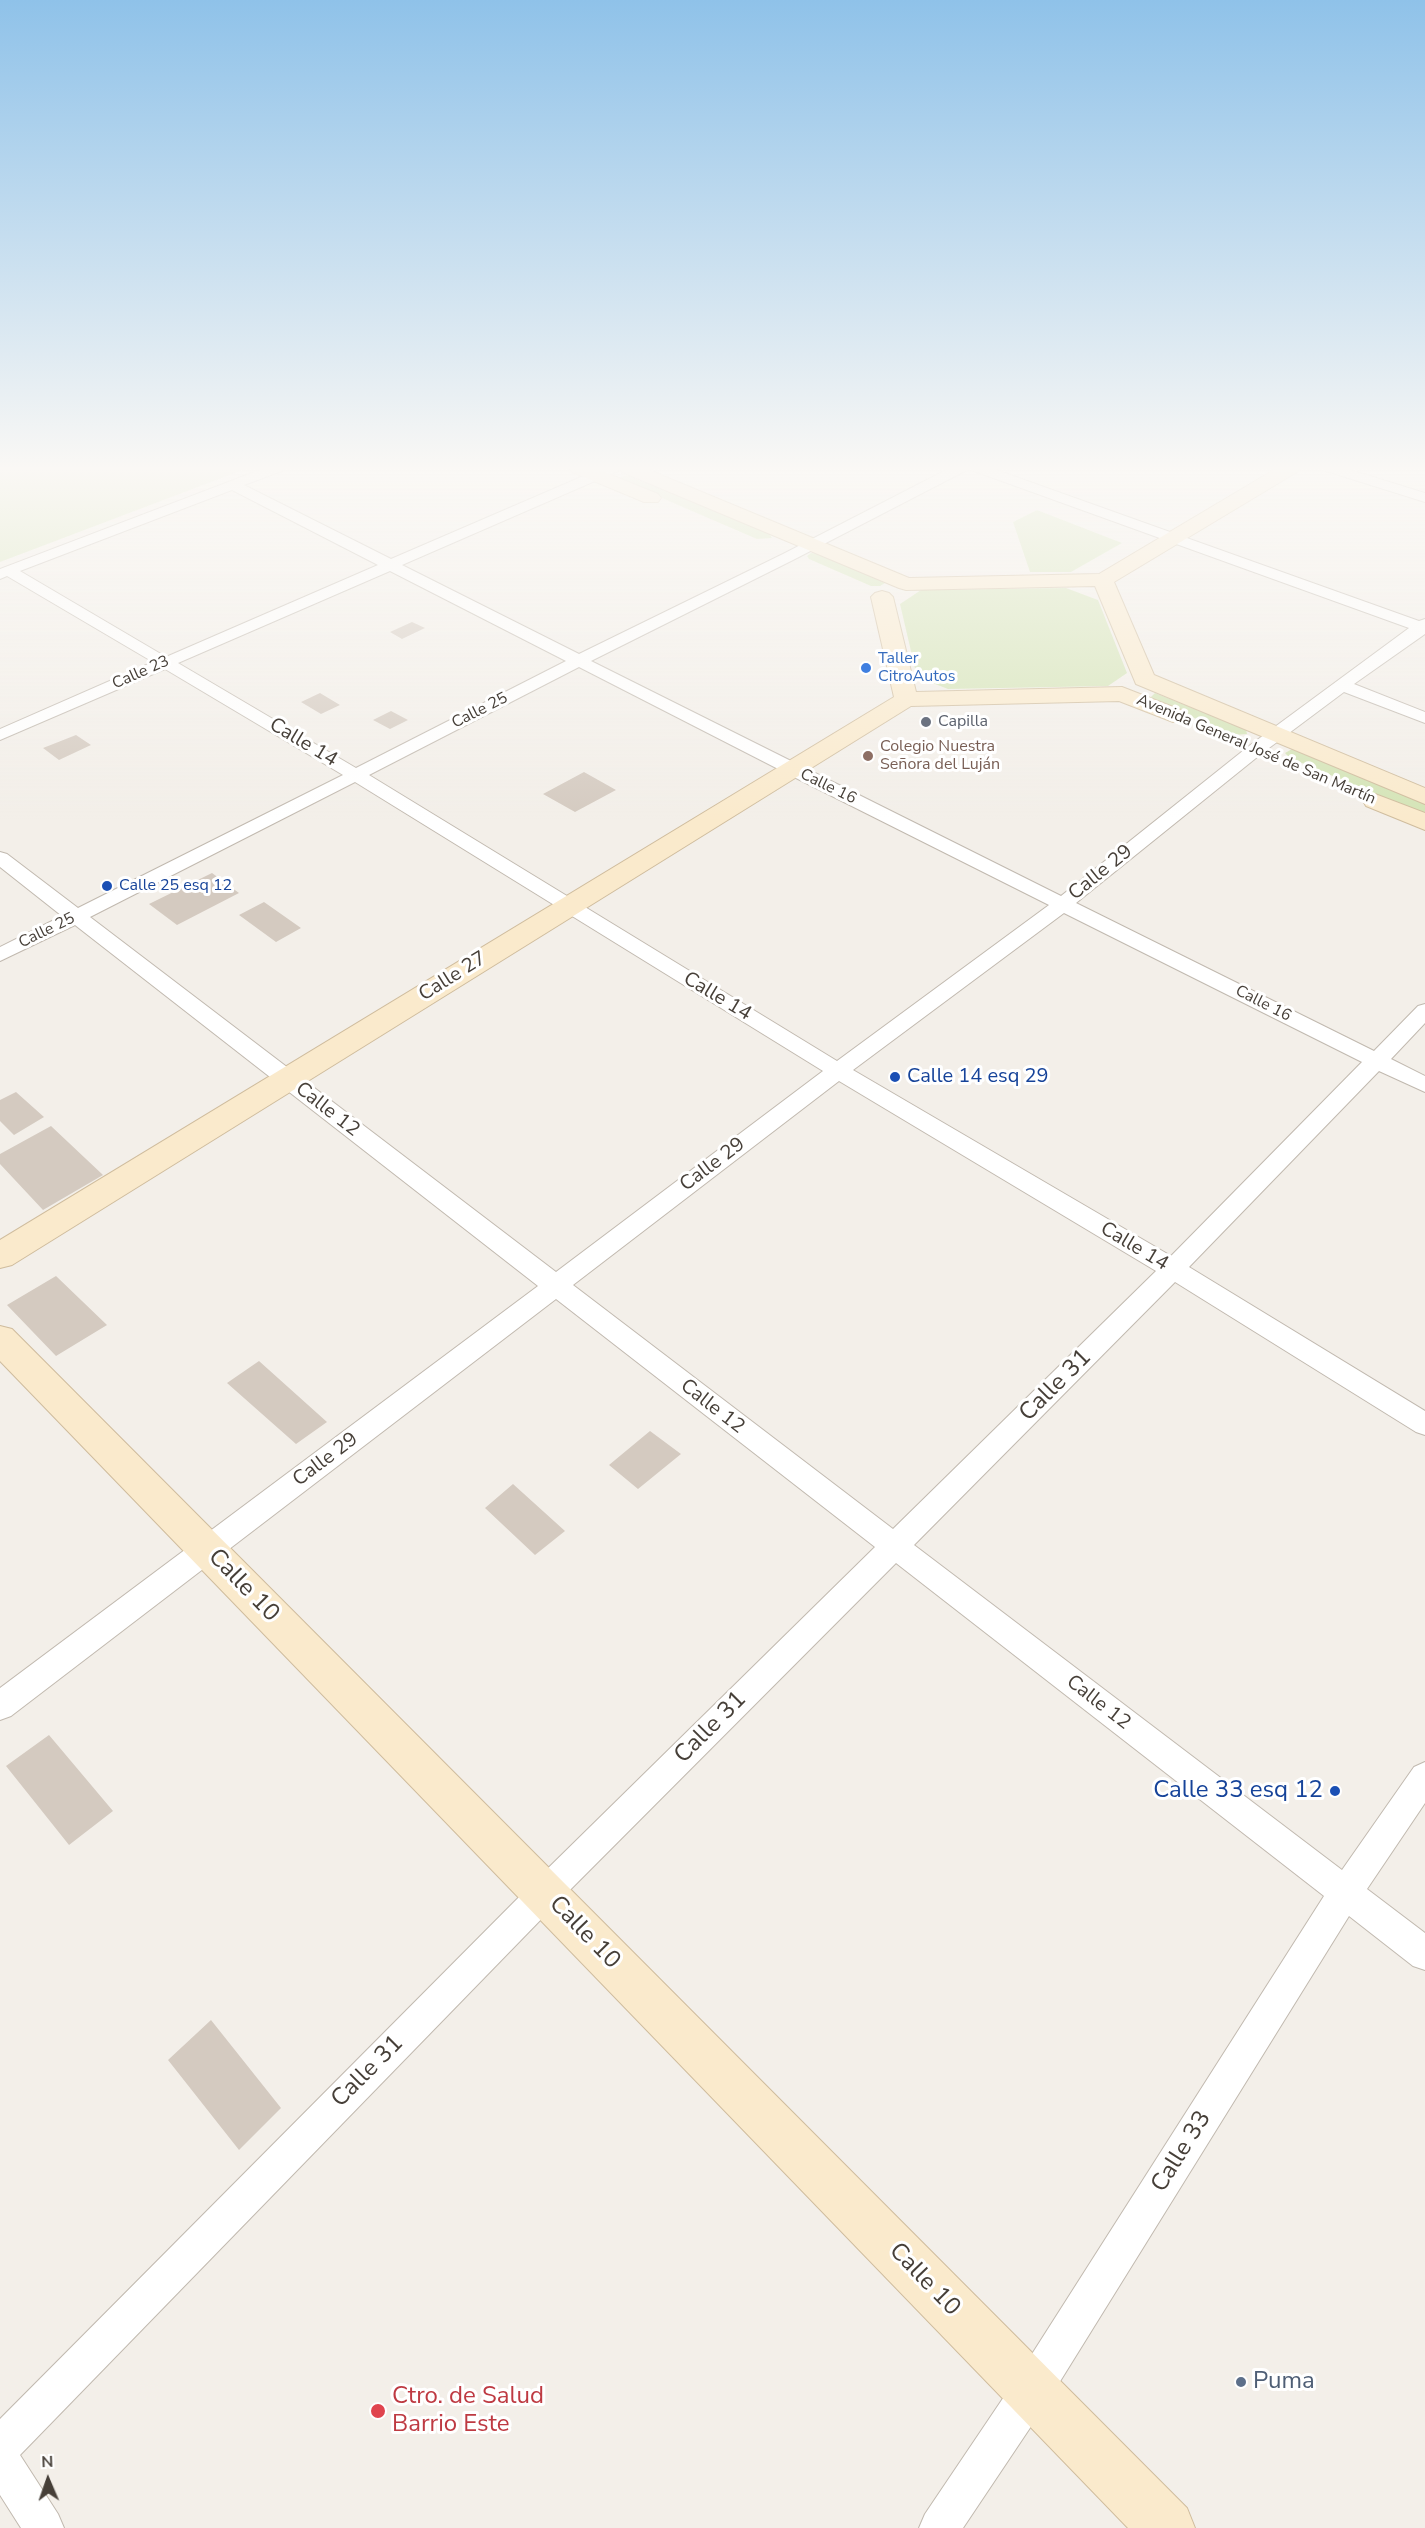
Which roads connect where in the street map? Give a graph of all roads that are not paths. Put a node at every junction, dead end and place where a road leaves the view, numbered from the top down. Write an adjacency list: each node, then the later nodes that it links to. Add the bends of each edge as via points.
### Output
1 (30, 586): 12 (street, Calle 14)
2 (342, 586): 12 (street, Calle 23)
3 (432, 586): 11 (street, Calle 16)
4 (729, 586): 11 (street, Calle 25)
5 (902, 586): 9 (street)
6 (1105, 586): 13 (street, Avenida General José de San Martín)
7 (1308, 586): 10 (street)
8 (861, 588): 9 (street)
9 (882, 597): 16 (street)
10 (1424, 626): 14 (street, Calle 29)
11 (580, 660): 21 (street, Calle 16); 22 (street, Calle 25)
12 (168, 662): 19 (street, Calle 23); 22 (street, Calle 14)
13 (1144, 679): 15 (street); 18 (street, Avenida General José de San Martín)
14 (1342, 685): 17 (street); 18 (street, Calle 29)
15 (1122, 694): 16 (street, Avenida General José de San Martín); 20 (street, Avenida General José de San Martín)
16 (906, 699): 21 (street, Calle 27)
17 (1425, 718)
18 (1275, 734): 20 (street, Calle 29); 25 (street, Avenida General José de San Martín)
19 (0, 735)
20 (1255, 750): 23 (street, Avenida General José de San Martín); 28 (street, Calle 29)
21 (792, 769): 28 (street, Calle 16); 29 (street, Calle 27)
22 (356, 775): 29 (street, Calle 14); 30 (street, Calle 25)
23 (1319, 777)
24 (1351, 790): 26 (street, Avenida General José de San Martín)
25 (1425, 797)
26 (1425, 822)
27 (0, 858): 30 (street, Calle 12)
28 (1063, 904): 33 (street, Calle 16); 34 (street, Calle 29)
29 (569, 906): 34 (street, Calle 14); 35 (street, Calle 27)
30 (76, 916): 31 (street, Calle 25); 35 (street, Calle 12)
31 (0, 954)
32 (1425, 1011): 33 (street, Calle 31)
33 (1376, 1061): 36 (street, Calle 16); 38 (street, Calle 31)
34 (838, 1071): 38 (street, Calle 14); 39 (street, Calle 29)
35 (287, 1079): 37 (street, Calle 27); 39 (street, Calle 12)
36 (1425, 1085)
37 (0, 1256)
38 (1173, 1269): 41 (street, Calle 14); 42 (street, Calle 31)
39 (554, 1285): 42 (street, Calle 12); 43 (street, Calle 29)
40 (0, 1339): 43 (street, Calle 10)
41 (1425, 1424)
42 (895, 1546): 46 (street, Calle 31); 47 (street, Calle 12)
43 (208, 1551): 44 (street, Calle 29); 46 (street, Calle 10)
44 (0, 1706)
45 (1425, 1777): 47 (street, Calle 33)
46 (544, 1893): 49 (street, Calle 10); 50 (street, Calle 31)
47 (1345, 1893): 48 (street, Calle 12); 49 (street, Calle 33)
48 (1425, 1954)
49 (1032, 2391): 53 (street, Calle 33); 54 (street, Calle 10)
50 (0, 2447)
51 (0, 2459): 52 (street)
52 (44, 2528)
53 (939, 2528)
54 (1167, 2528)

